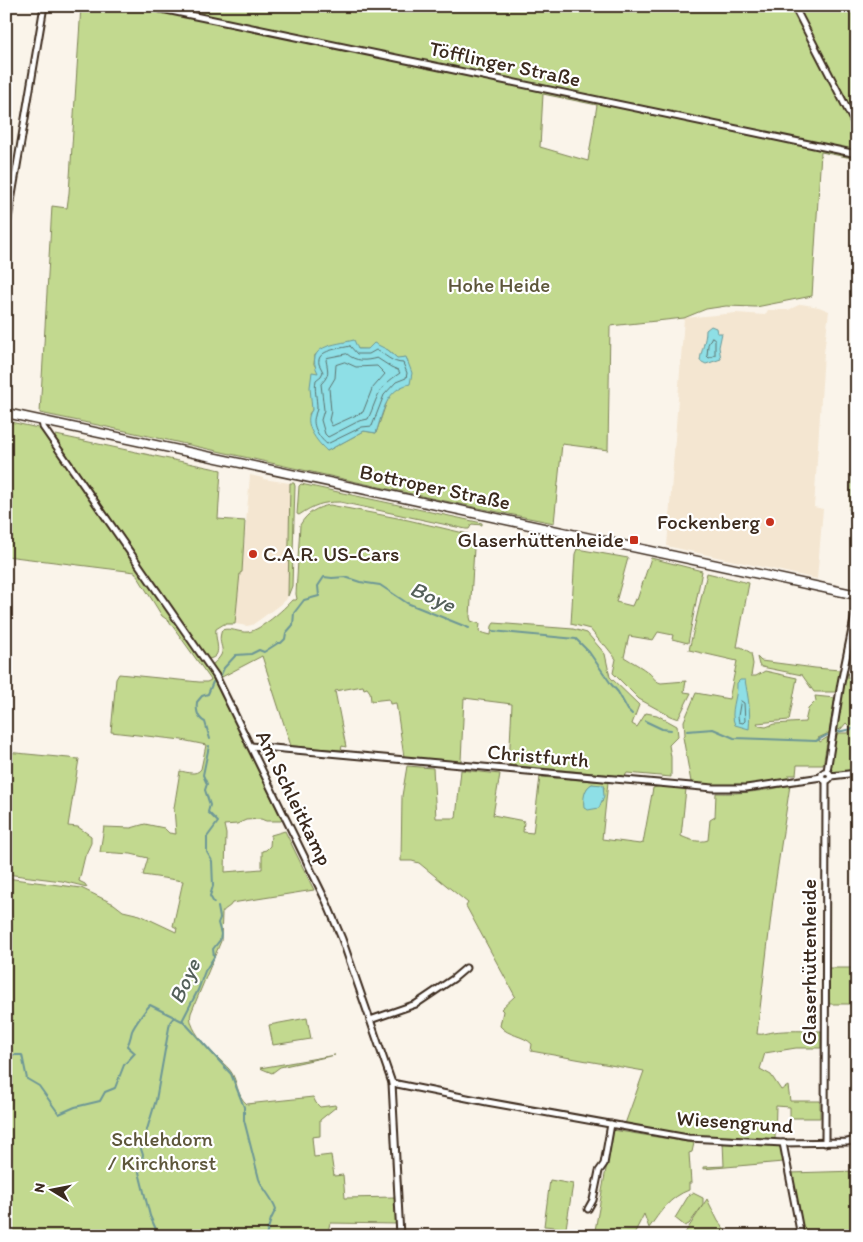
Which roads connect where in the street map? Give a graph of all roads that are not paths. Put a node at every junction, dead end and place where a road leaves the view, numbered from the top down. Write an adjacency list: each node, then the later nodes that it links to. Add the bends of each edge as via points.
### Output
1 (44, 6): 6 (street)
2 (147, 6): 5 (street, Töfflinger Straße)
3 (794, 6): 4 (street)
4 (857, 128)
5 (857, 154)
6 (6, 231)
7 (6, 413): 8 (main road, Bottroper Straße)
8 (42, 421): 9 (main road, Bottroper Straße); 11 (street, Am Schleitkamp, via 43,428 216,676)
9 (857, 594)
10 (857, 605): 13 (street, via 840,690)
11 (251, 746): 14 (street, Christfurth, via 713,788 746,788); 16 (street, Am Schleitkamp, via 326,901)
12 (857, 773): 13 (street)
13 (829, 774): 14 (street, via 830,778)
14 (824, 779): 21 (street, Glaserhüttenheide)
15 (466, 968): 16 (street, via 416,1004)
16 (370, 1020): 17 (street, Am Schleitkamp)
17 (392, 1083): 18 (street, Wiesengrund); 24 (street, Am Schleitkamp)
18 (611, 1124): 20 (street, Wiesengrund, via 688,1138); 22 (street, via 604,1164 599,1170)
19 (857, 1140): 21 (street, Wiesengrund)
20 (782, 1143): 21 (street, Wiesengrund); 25 (street)
21 (824, 1143)
22 (588, 1210)
23 (857, 1234): 26 (street)
24 (400, 1236)
25 (801, 1236)
26 (852, 1236)

